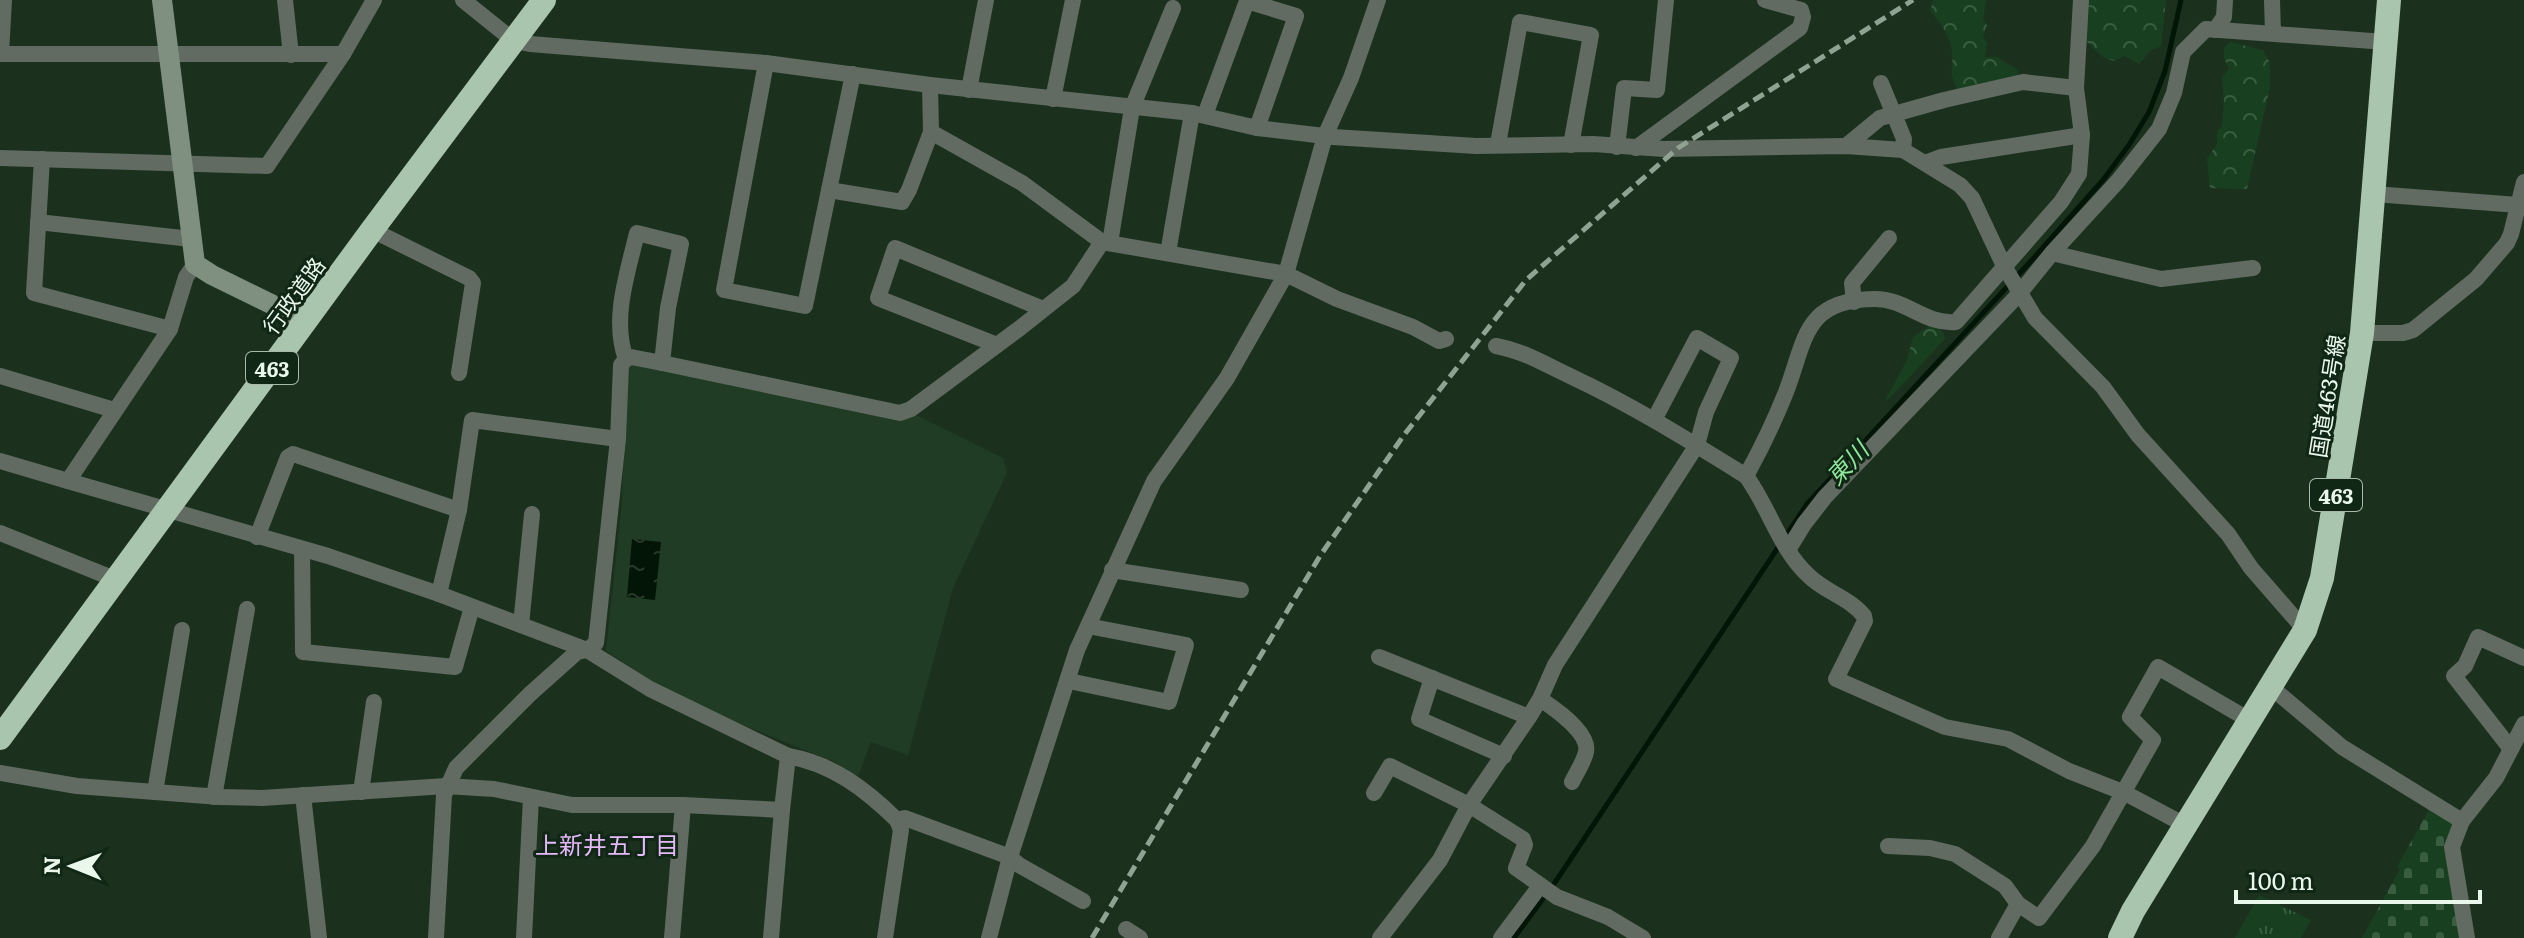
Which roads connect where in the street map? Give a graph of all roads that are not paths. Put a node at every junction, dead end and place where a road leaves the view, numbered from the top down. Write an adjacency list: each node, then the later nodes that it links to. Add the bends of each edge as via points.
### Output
1 (4, 0): 21 (street)
2 (162, 0): 23 (street)
3 (285, 0): 24 (street)
4 (374, 0): 22 (street)
5 (463, 0): 19 (street)
6 (544, 0): 19 (highway, 行政道路 / 463)
7 (986, 0): 30 (street)
8 (1073, 0): 31 (street)
9 (1378, 0): 38 (street)
10 (1666, 0): 42 (street, via 1657,90 1624,88)
11 (1765, 0): 43 (street, via 1801,10 1800,28)
12 (2081, 0): 29 (street)
13 (2225, 0): 17 (street, via 2224,17)
14 (2272, 0): 18 (street)
15 (2389, 0): 20 (highway, 国道463号線 / 463)
16 (1173, 8): 32 (street)
17 (2215, 30): 18 (street); 59 (street, via 2206,29 2183,52 2159,129)
18 (2273, 33): 20 (street)
19 (514, 41): 25 (street); 54 (highway, 行政道路 / 463)
20 (2386, 42): 51 (highway, 国道463号線 / 463)
21 (0, 54): 23 (street)
22 (343, 54): 24 (street); 48 (street, via 267,166)
23 (170, 55): 24 (street); 48 (street)
24 (291, 55)
25 (766, 63): 26 (street); 50 (street, via 724,290 805,306)
26 (853, 74): 28 (street); 50 (street)
27 (1881, 83): 34 (street)
28 (930, 85): 30 (street); 36 (street)
29 (2076, 88): 34 (street, via 2023,82); 37 (street)
30 (969, 90): 31 (street)
31 (1053, 99): 32 (street)
32 (1132, 108): 33 (street); 57 (street)
33 (1199, 114): 35 (street); 35 (street, via 1247,1 1296,16); 58 (street)
34 (1894, 114): 41 (street, via 1880,118); 44 (street)
35 (1257, 128): 38 (street)
36 (931, 132): 50 (street, via 902,202); 57 (street, via 1022,183)
37 (2082, 135): 47 (street); 61 (street, via 2079,174)
38 (1325, 136): 39 (street); 63 (street)
39 (1498, 144): 40 (street); 40 (street, via 1520,22 1591,35)
40 (1571, 145): 42 (street)
41 (1846, 146): 43 (street); 44 (street)
42 (1617, 147): 43 (street)
43 (1636, 148)
44 (1903, 150): 47 (street)
45 (0, 158): 46 (street)
46 (42, 159): 48 (street); 53 (street)
47 (1925, 163): 61 (street, via 1972,198)
48 (182, 164): 56 (street)
49 (2524, 182): 52 (street)
50 (829, 190)
51 (2374, 194): 52 (street); 69 (highway, 国道463号線 / 463)
52 (2518, 205): 69 (street, via 2507,243 2453,299 2413,330)
53 (38, 222): 56 (street); 68 (street, via 34,293)
54 (372, 230): 67 (highway, 行政道路 / 463); 75 (street, via 473,283)
55 (1889, 238): 65 (street, via 1852,283)
56 (191, 239): 60 (street)
57 (1106, 243): 58 (street); 66 (street, via 1073,286)
58 (1168, 253): 63 (street)
59 (2052, 253): 62 (street, via 2161,279); 64 (street)
60 (195, 264): 67 (street); 68 (street)
61 (2004, 266): 64 (street); 65 (street, via 1956,322 1935,321 1887,299)
62 (2253, 268)
63 (1286, 274): 70 (street, via 1439,341); 91 (street, via 1227,378 1154,481)
64 (2019, 294): 90 (street, via 1825,497); 100 (street)
65 (1854, 302): 82 (street, via 1821,314 1805,333 1783,399)
66 (1043, 309): 71 (street); 71 (street, via 895,248 878,298)
67 (306, 321): 85 (highway, 行政道路 / 463)
68 (170, 329): 77 (street)
69 (2362, 333): 100 (highway, 国道463号線 / 463, via 2322,578)
70 (1446, 339)
71 (997, 345): 74 (street, via 900,413)
72 (1496, 346): 78 (street, via 1531,355)
73 (626, 359): 74 (street); 74 (street, via 621,308 637,233 681,244); 79 (street, via 621,365)
74 (662, 363)
75 (459, 373)
76 (0, 376): 77 (street)
77 (114, 410): 83 (street)
78 (1654, 420): 80 (street); 80 (street, via 1697,338 1731,358)
79 (618, 439): 84 (street, via 472,420); 101 (street, via 596,643)
80 (1697, 445): 82 (street); 107 (street, via 1555,665)
81 (0, 461): 83 (street)
82 (1746, 476): 90 (street)
83 (68, 481): 85 (street)
84 (459, 510): 88 (street, via 293,454); 94 (street)
85 (168, 511): 88 (street); 92 (highway, 行政道路 / 463)
86 (532, 514): 97 (street)
87 (0, 533): 92 (street)
88 (257, 537): 89 (street)
89 (302, 550): 94 (street); 95 (street, via 303,652 455,667)
90 (1788, 550): 122 (street, via 1808,576 1864,616 1836,679 1945,727 2008,739)
91 (1112, 570): 93 (street); 98 (street)
92 (117, 580): 112 (highway, 行政道路 / 463)
93 (1241, 590)
94 (439, 594): 95 (street)
95 (472, 607): 97 (street)
96 (247, 609): 124 (street)
97 (521, 625): 101 (street)
98 (1088, 626): 105 (street); 105 (street, via 1186,645 1169,702)
99 (182, 630): 119 (street)
100 (2305, 630): 106 (highway, 国道463号線 / 463)
101 (587, 650): 114 (street, via 650,689); 118 (street, via 577,652 530,694 456,768)
102 (1379, 657): 104 (street)
103 (2524, 658): 113 (street, via 2478,637 2465,666 2454,676)
104 (1432, 678): 109 (street); 115 (street, via 1419,719)
105 (1069, 681): 133 (street)
106 (2272, 688): 110 (highway, 国道463号線 / 463); 130 (street, via 2342,747)
107 (1540, 699): 109 (street); 117 (street, via 1572,724 1586,745)
108 (374, 702): 120 (street)
109 (1529, 717): 115 (street)
110 (2251, 721): 122 (street, via 2158,667 2130,717 2153,740); 131 (highway, 国道463号線 / 463)
111 (2524, 724): 113 (street)
112 (0, 738)
113 (2511, 749): 130 (street)
114 (788, 756): 128 (street); 129 (street, via 812,760 854,782)
115 (1504, 756): 127 (street)
116 (0, 773): 119 (street)
117 (1572, 782)
118 (446, 786): 120 (street); 125 (street); 139 (street)
119 (155, 792): 124 (street)
120 (361, 792): 123 (street)
121 (1374, 793): 127 (street, via 1390,766)
122 (2125, 793): 131 (street); 136 (street, via 2039,918)
123 (303, 795): 124 (street); 138 (street)
124 (214, 797)
125 (531, 797): 126 (street, via 572,805); 140 (street)
126 (683, 805): 128 (street); 141 (street)
127 (1469, 805): 134 (street, via 1523,839 1516,868); 145 (street, via 1440,860)
128 (782, 810): 142 (street)
129 (897, 820): 133 (street, via 905,818); 143 (street, via 901,830)
130 (2462, 821): 150 (street, via 2452,858)
131 (2187, 826): 149 (highway, 国道463号線 / 463)
132 (1888, 846): 136 (street, via 1955,854 2005,886)
133 (1010, 857): 135 (street); 144 (street)
134 (1540, 886): 137 (street); 146 (street)
135 (1083, 901)
136 (2018, 904): 148 (street)
137 (1621, 932): 147 (street)
138 (319, 938)
139 (436, 938)
140 (524, 938)
141 (672, 938)
142 (771, 938)
143 (885, 938)
144 (989, 938)
145 (1380, 938)
146 (1501, 938)
147 (1643, 938)
148 (1999, 938)
149 (2120, 938)
150 (2467, 938)

